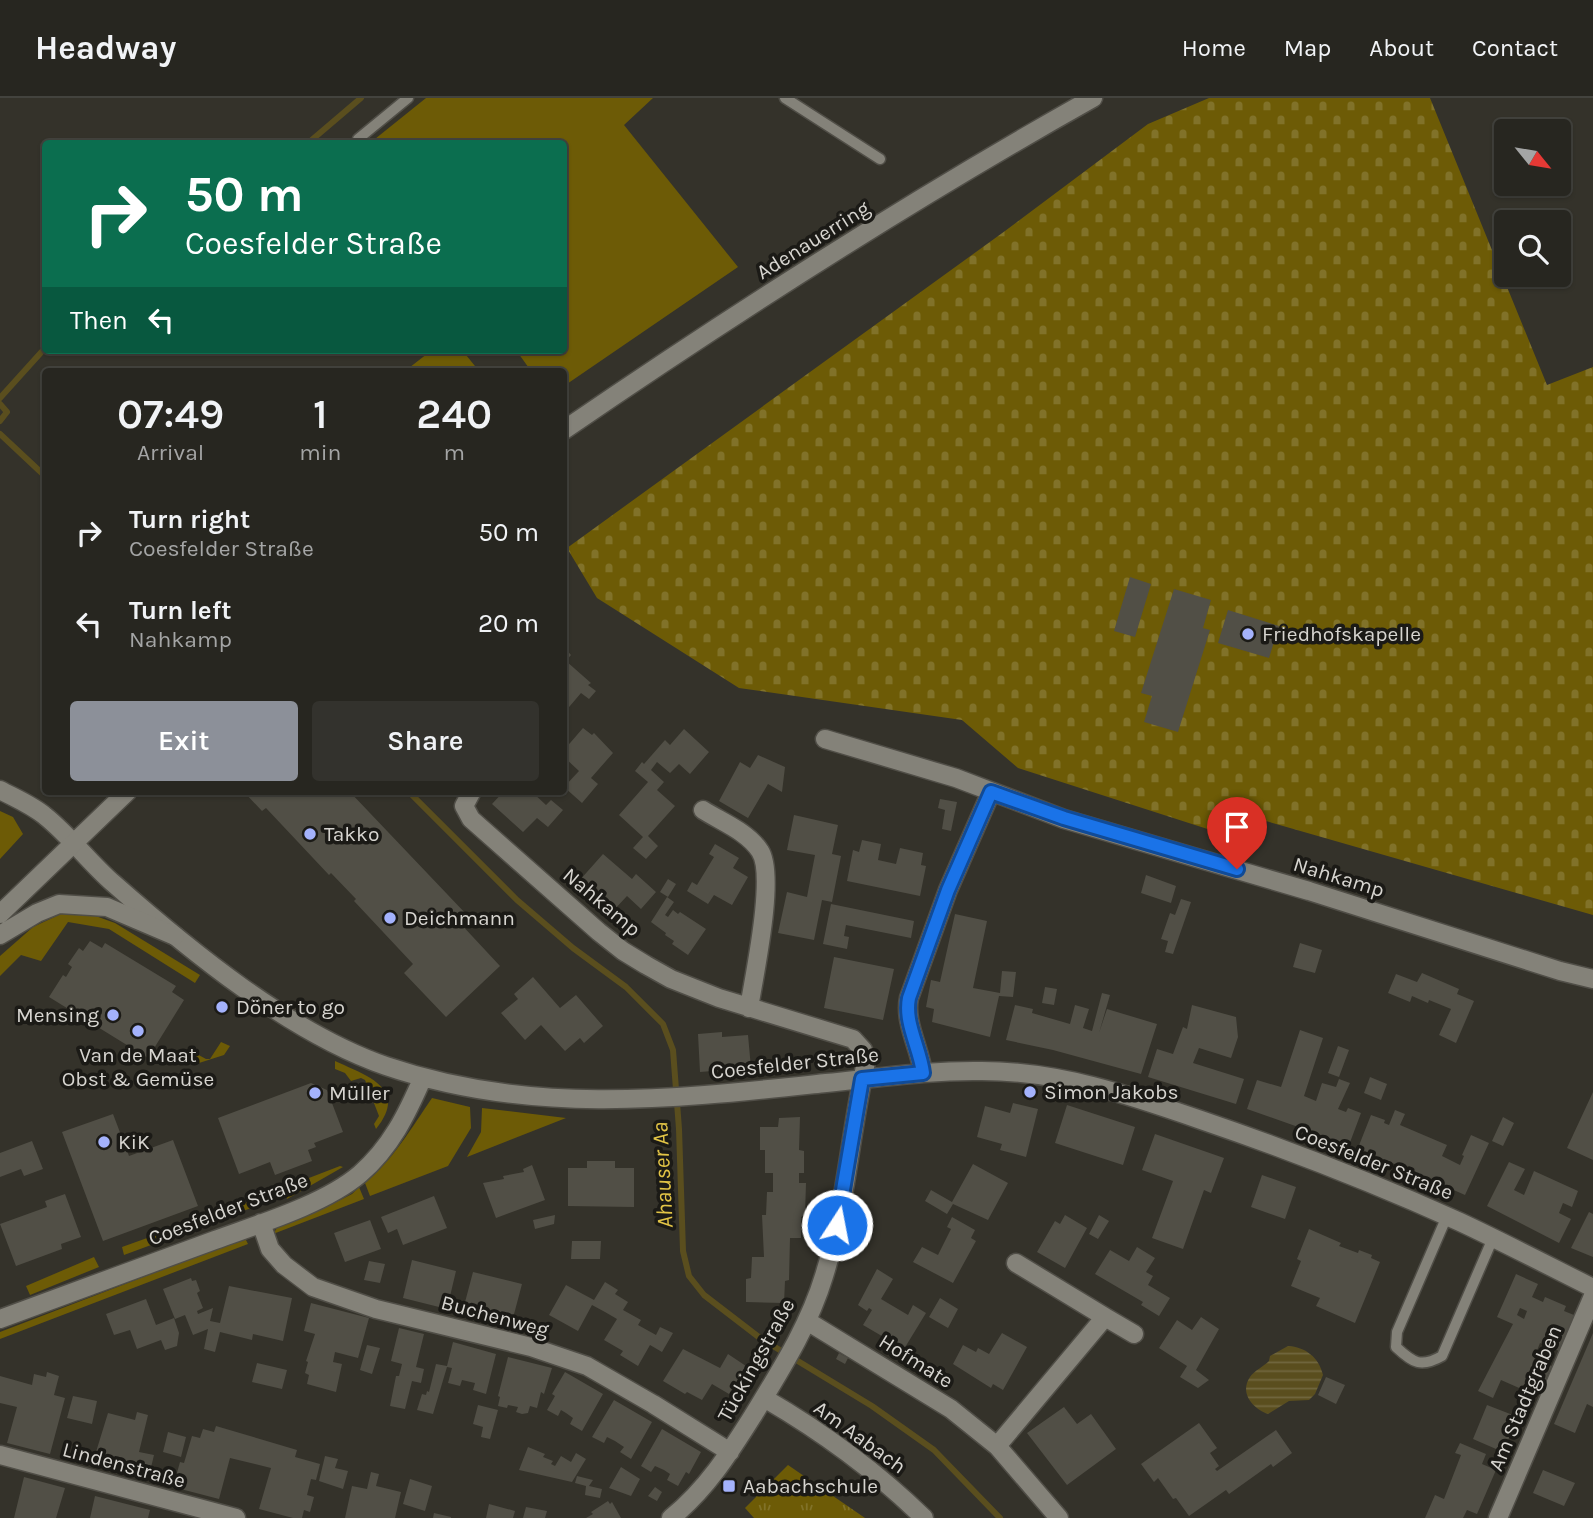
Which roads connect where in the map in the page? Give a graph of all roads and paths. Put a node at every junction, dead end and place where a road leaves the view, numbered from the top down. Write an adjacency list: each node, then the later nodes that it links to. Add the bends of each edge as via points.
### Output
1 (408, 98): 4 (lane)
2 (785, 98): 5 (lane)
3 (1093, 98): 6 (street, Adenauerring, via 847,245)
4 (358, 139)
5 (880, 159)
6 (567, 428)
7 (825, 739): 9 (street, Nahkamp)
8 (0, 790): 13 (street, Coesfelder Straße, via 39,811)
9 (991, 792): 17 (street, Nahkamp); 19 (street, via 948,890 909,998 906,1011)
10 (124, 795): 13 (street)
11 (470, 795): 18 (street, Nahkamp, via 464,806 471,819 623,951 671,979)
12 (703, 810): 18 (street, via 746,836 765,861 765,899)
13 (72, 843): 14 (street); 16 (street, Coesfelder Straße)
14 (0, 914)
15 (0, 935): 16 (street, via 59,904 107,907)
16 (174, 936): 20 (street, Coesfelder Straße, via 275,1010 319,1036)
17 (1593, 979)
18 (749, 1008): 21 (street, Nahkamp, via 853,1039 866,1062)
19 (923, 1073): 21 (street, Coesfelder Straße); 22 (street, Coesfelder Straße, via 1030,1073 1101,1087 1251,1137)
20 (423, 1077): 21 (street, Coesfelder Straße, via 516,1096 564,1100 687,1097); 23 (street, Coesfelder Straße, via 393,1139 358,1176 323,1197)
21 (862, 1079): 30 (street, Tückingstraße, via 837,1225)
22 (1447, 1216): 24 (street, Coesfelder Straße); 24 (lane, via 1397,1332 1396,1347 1411,1361 1430,1363 1442,1356)
23 (261, 1223): 29 (street, Coesfelder Straße); 34 (street, Buchenweg, via 270,1249 313,1287 376,1309 531,1347 587,1366)
24 (1493, 1238): 26 (street, Coesfelder Straße)
25 (1016, 1263): 28 (street)
26 (1593, 1288)
27 (1593, 1296): 40 (street, Am Stadtgraben)
28 (1105, 1317): 31 (street); 33 (street)
29 (0, 1319)
30 (807, 1321): 32 (street, Tückingstraße); 33 (street, Hofmate, via 951,1409)
31 (1134, 1335)
32 (764, 1398): 34 (street, Tückingstraße); 38 (street, Am Aabach, via 900,1494)
33 (997, 1446): 39 (street, Hofmate)
34 (730, 1452): 37 (street, Tückingstraße, via 715,1475)
35 (0, 1455): 36 (street, Lindenstraße)
36 (236, 1518)
37 (671, 1518)
38 (924, 1518)
39 (1059, 1518)
40 (1498, 1518)

